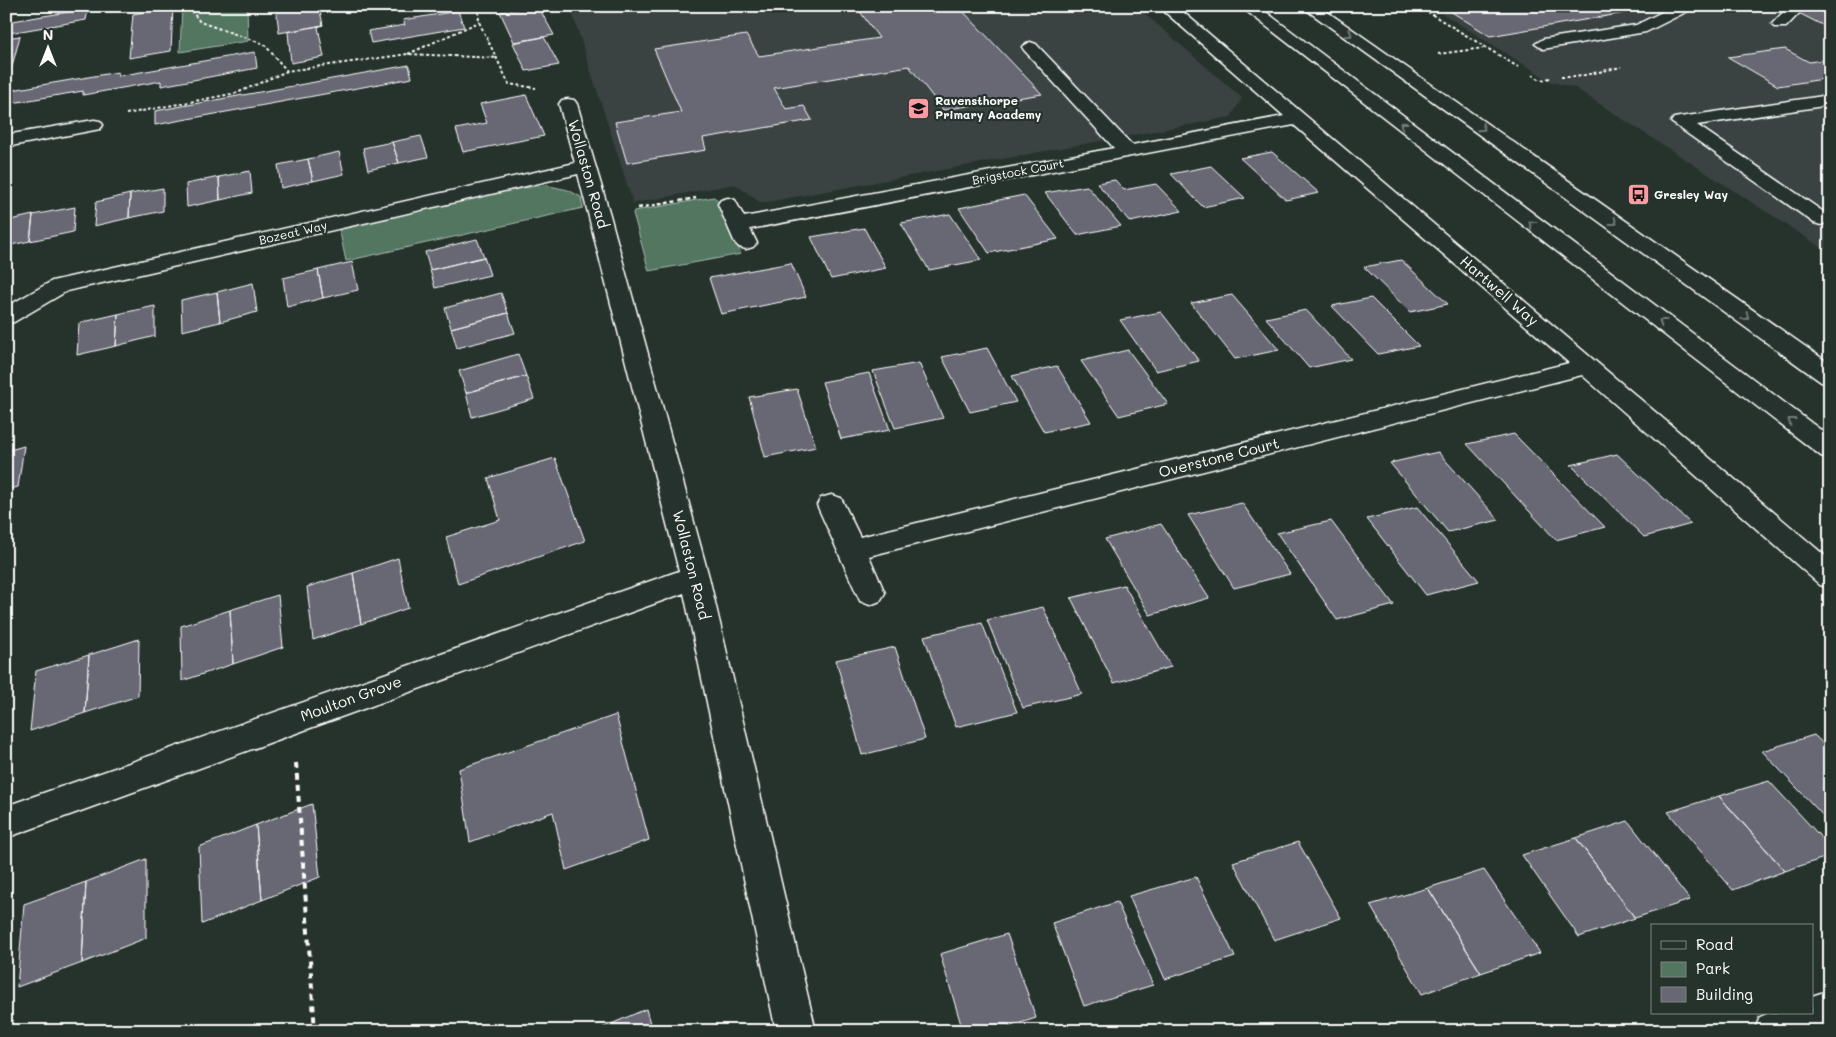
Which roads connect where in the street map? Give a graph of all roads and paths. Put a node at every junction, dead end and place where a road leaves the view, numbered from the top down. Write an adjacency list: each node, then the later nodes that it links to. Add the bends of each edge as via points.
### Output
1 (188, 6): 16 (path, via 200,22 264,44)
2 (478, 6): 9 (path)
3 (1166, 6): 19 (street, Hartwell Way)
4 (1248, 6): 30 (street, one-way to 4)
5 (1309, 6): 29 (street, one-way to 29)
6 (1418, 6): 14 (path, via 1484,48)
7 (1687, 6): 11 (street, via 1640,29)
8 (1798, 6): 10 (street)
9 (479, 22): 13 (path); 15 (path)
10 (1780, 24)
11 (1542, 44)
12 (1030, 47): 22 (street)
13 (408, 54): 15 (path); 16 (path)
14 (1435, 54)
15 (498, 58): 18 (path, via 509,84 544,90)
16 (287, 71): 20 (path, via 237,93 132,112)
17 (1828, 101): 26 (street, via 1680,122)
18 (568, 104): 23 (street, Wollaston Road)
19 (1298, 119): 22 (street, Brigstock Court); 28 (street, Hartwell Way)
20 (94, 125): 21 (street)
21 (6, 141)
22 (1127, 151): 24 (street, Brigstock Court, via 742,234)
23 (586, 166): 25 (street, Wollaston Road); 27 (street, Bozeat Way, via 60,286)
24 (728, 204): 25 (path, via 716,194)
25 (600, 215): 33 (street, Wollaston Road)
26 (1821, 219)
27 (6, 317)
28 (1587, 366): 32 (street, Overstone Court); 34 (street, Hartwell Way)
29 (1830, 376)
30 (1830, 450)
31 (831, 506): 32 (street)
32 (852, 550): 35 (street)
33 (696, 577): 36 (street, Moulton Grove); 40 (street, Wollaston Road)
34 (1830, 577)
35 (870, 593)
36 (293, 720): 37 (street, Moulton Grove); 39 (path)
37 (6, 822)
38 (1830, 1009): 41 (street)
39 (315, 1031)
40 (796, 1031)
41 (1774, 1031)

